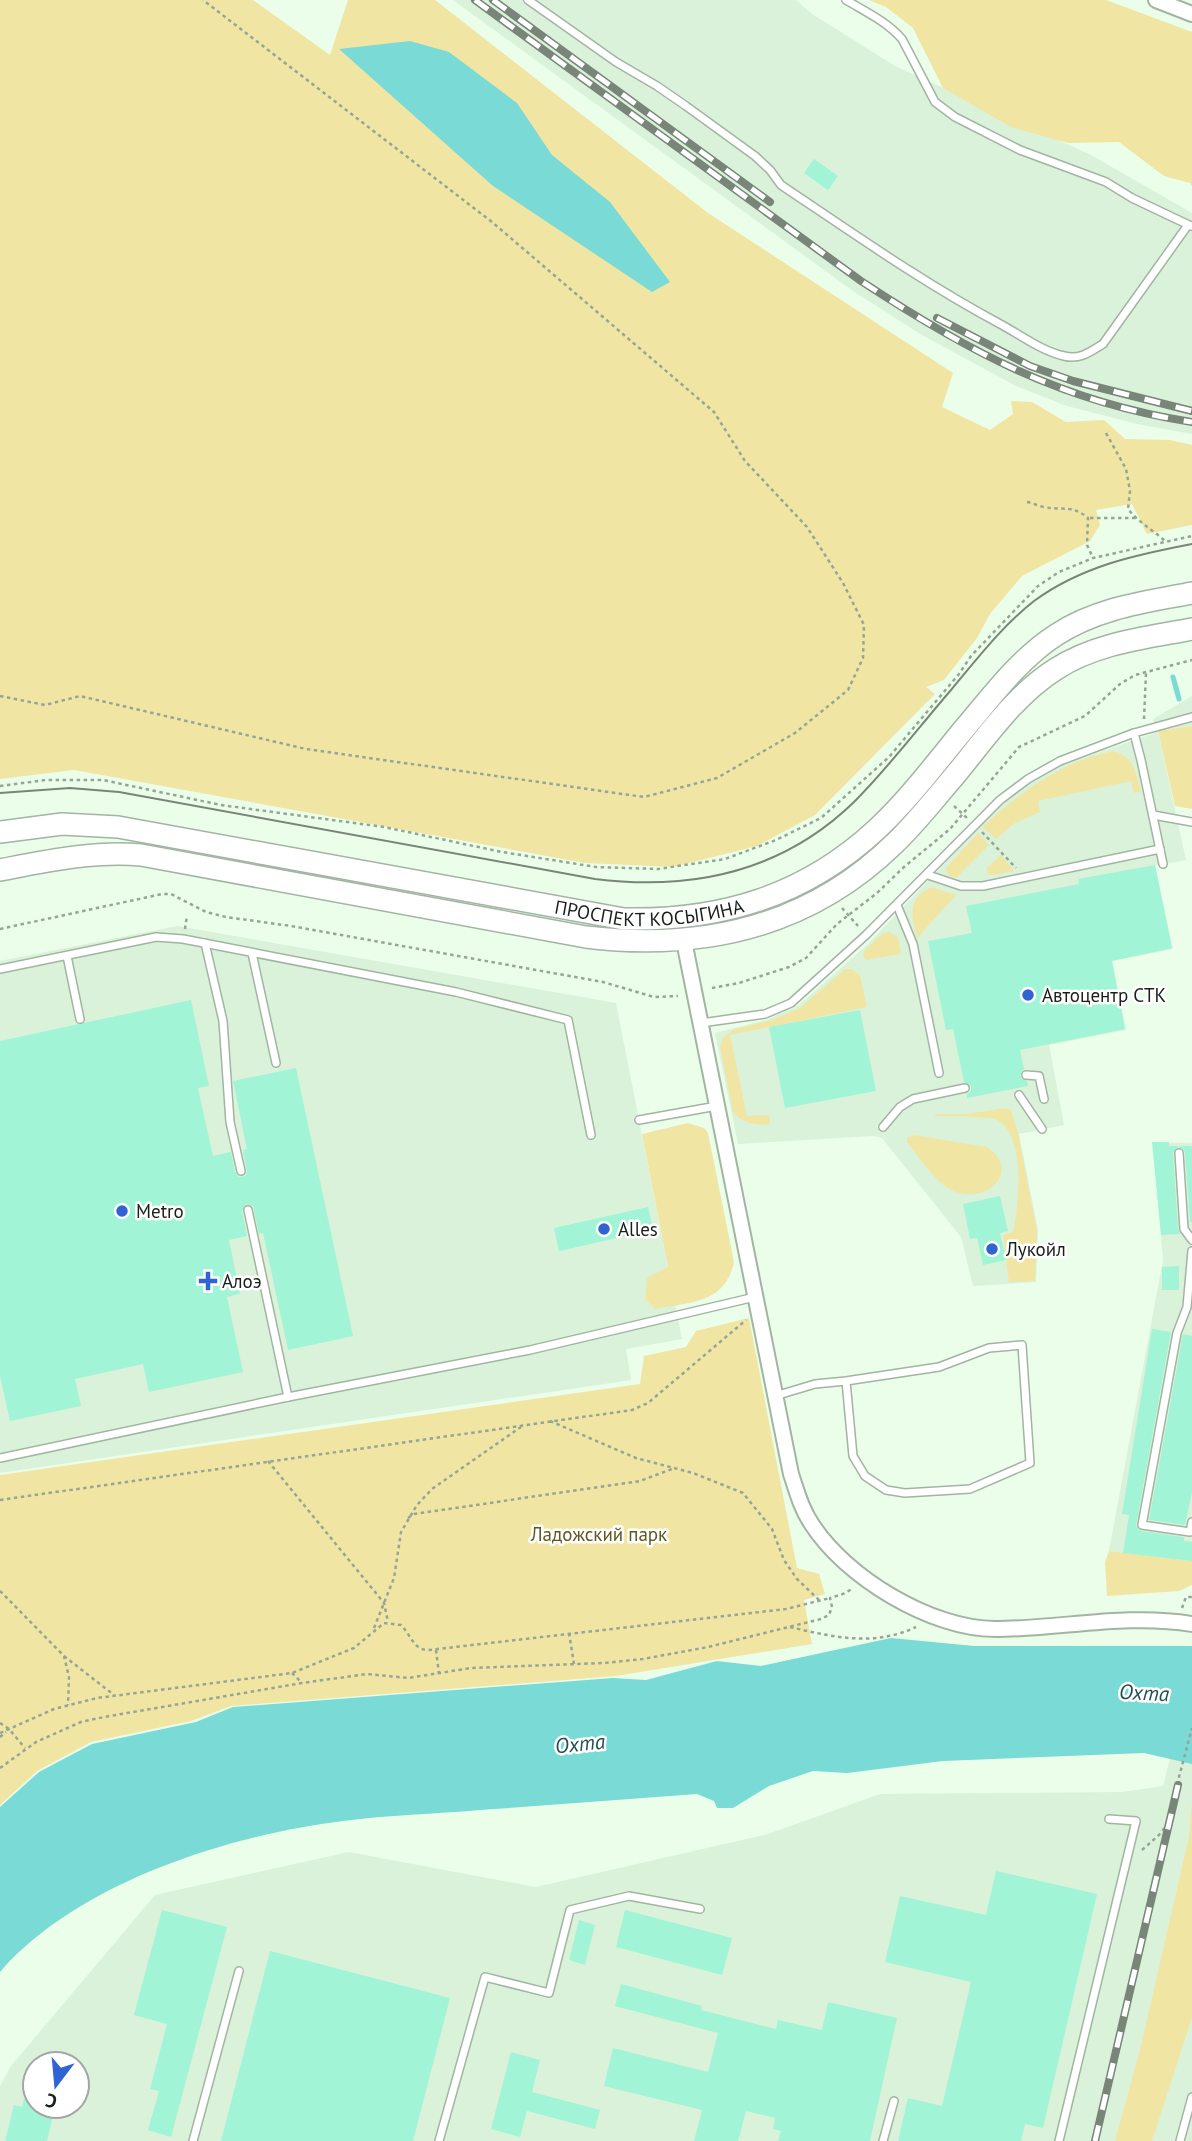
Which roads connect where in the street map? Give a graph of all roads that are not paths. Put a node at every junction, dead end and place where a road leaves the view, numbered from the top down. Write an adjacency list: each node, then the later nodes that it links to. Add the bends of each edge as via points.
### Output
1 (528, 0): 5 (lane, via 687,106 755,156 781,185 920,278 1066,357 1084,357 1103,344)
2 (846, 0): 5 (lane, via 886,22 902,39 934,102 955,117 1020,150 1106,182)
3 (1156, 0): 4 (street)
4 (1192, 14)
5 (1190, 225)
6 (1192, 593): 12 (main road, ПРОСПЕКТ КОСЫГИНА, via 1100,613 1057,634 1019,665 902,803 852,851 761,901 694,917 624,919 118,827 62,824)
7 (1192, 629): 18 (main road, ПРОСПЕКТ КОСЫГИНА, via 1108,646 1056,669 1023,696 919,818 866,869 803,908 768,922)
8 (1192, 717): 9 (lane)
9 (1133, 733): 10 (lane); 16 (lane, via 1060,761 1028,779 1000,800)
10 (1153, 815): 11 (lane); 13 (lane)
11 (1192, 822)
12 (0, 832)
13 (1160, 849): 14 (lane); 16 (lane, via 984,886 961,886)
14 (1163, 864)
15 (0, 870): 18 (main road, ПРОСПЕКТ КОСЫГИНА, via 90,855 154,857 586,937)
16 (928, 875): 17 (lane)
17 (897, 905): 24 (lane, via 791,1003 765,1014); 26 (lane, via 912,944)
18 (684, 941): 24 (street)
19 (205, 943): 20 (lane); 21 (lane, via 156,937); 37 (lane, via 223,1021 230,1122)
20 (252, 953): 25 (lane); 35 (lane, via 456,992 568,1020)
21 (67, 956): 22 (lane); 23 (lane)
22 (0, 969)
23 (80, 1018)
24 (700, 1023): 31 (street)
25 (276, 1063)
26 (939, 1073)
27 (1026, 1075): 30 (lane, via 1040,1076)
28 (965, 1088): 33 (lane, via 913,1099)
29 (1019, 1095): 34 (lane)
30 (1044, 1099)
31 (717, 1106): 32 (lane); 41 (street)
32 (639, 1121)
33 (883, 1127)
34 (1042, 1129)
35 (592, 1135)
36 (1179, 1153): 39 (lane, via 1184,1229)
37 (241, 1171)
38 (248, 1210): 44 (lane)
39 (1192, 1240)
40 (1192, 1251): 46 (lane, via 1187,1307 1177,1334 1142,1525 1190,1532)
41 (756, 1303): 43 (street); 44 (lane)
42 (846, 1381): 42 (lane, via 939,1367 989,1349 1022,1345 1030,1463 970,1489 886,1490 865,1476 853,1456); 43 (lane)
43 (774, 1396): 47 (street, via 791,1474 812,1526 867,1580 895,1600 978,1628 1158,1621)
44 (288, 1397): 45 (lane)
45 (0, 1458)
46 (1192, 1522)
47 (1192, 1624)
48 (1109, 1819): 56 (lane, via 1136,1821)
49 (700, 1909): 54 (lane, via 629,1896 570,1910 549,1993 485,1977)
50 (239, 1971): 53 (lane)
51 (1192, 2097): 57 (lane)
52 (894, 2101): 55 (lane)
53 (193, 2141)
54 (439, 2141)
55 (883, 2141)
56 (1059, 2141)
57 (1180, 2141)

